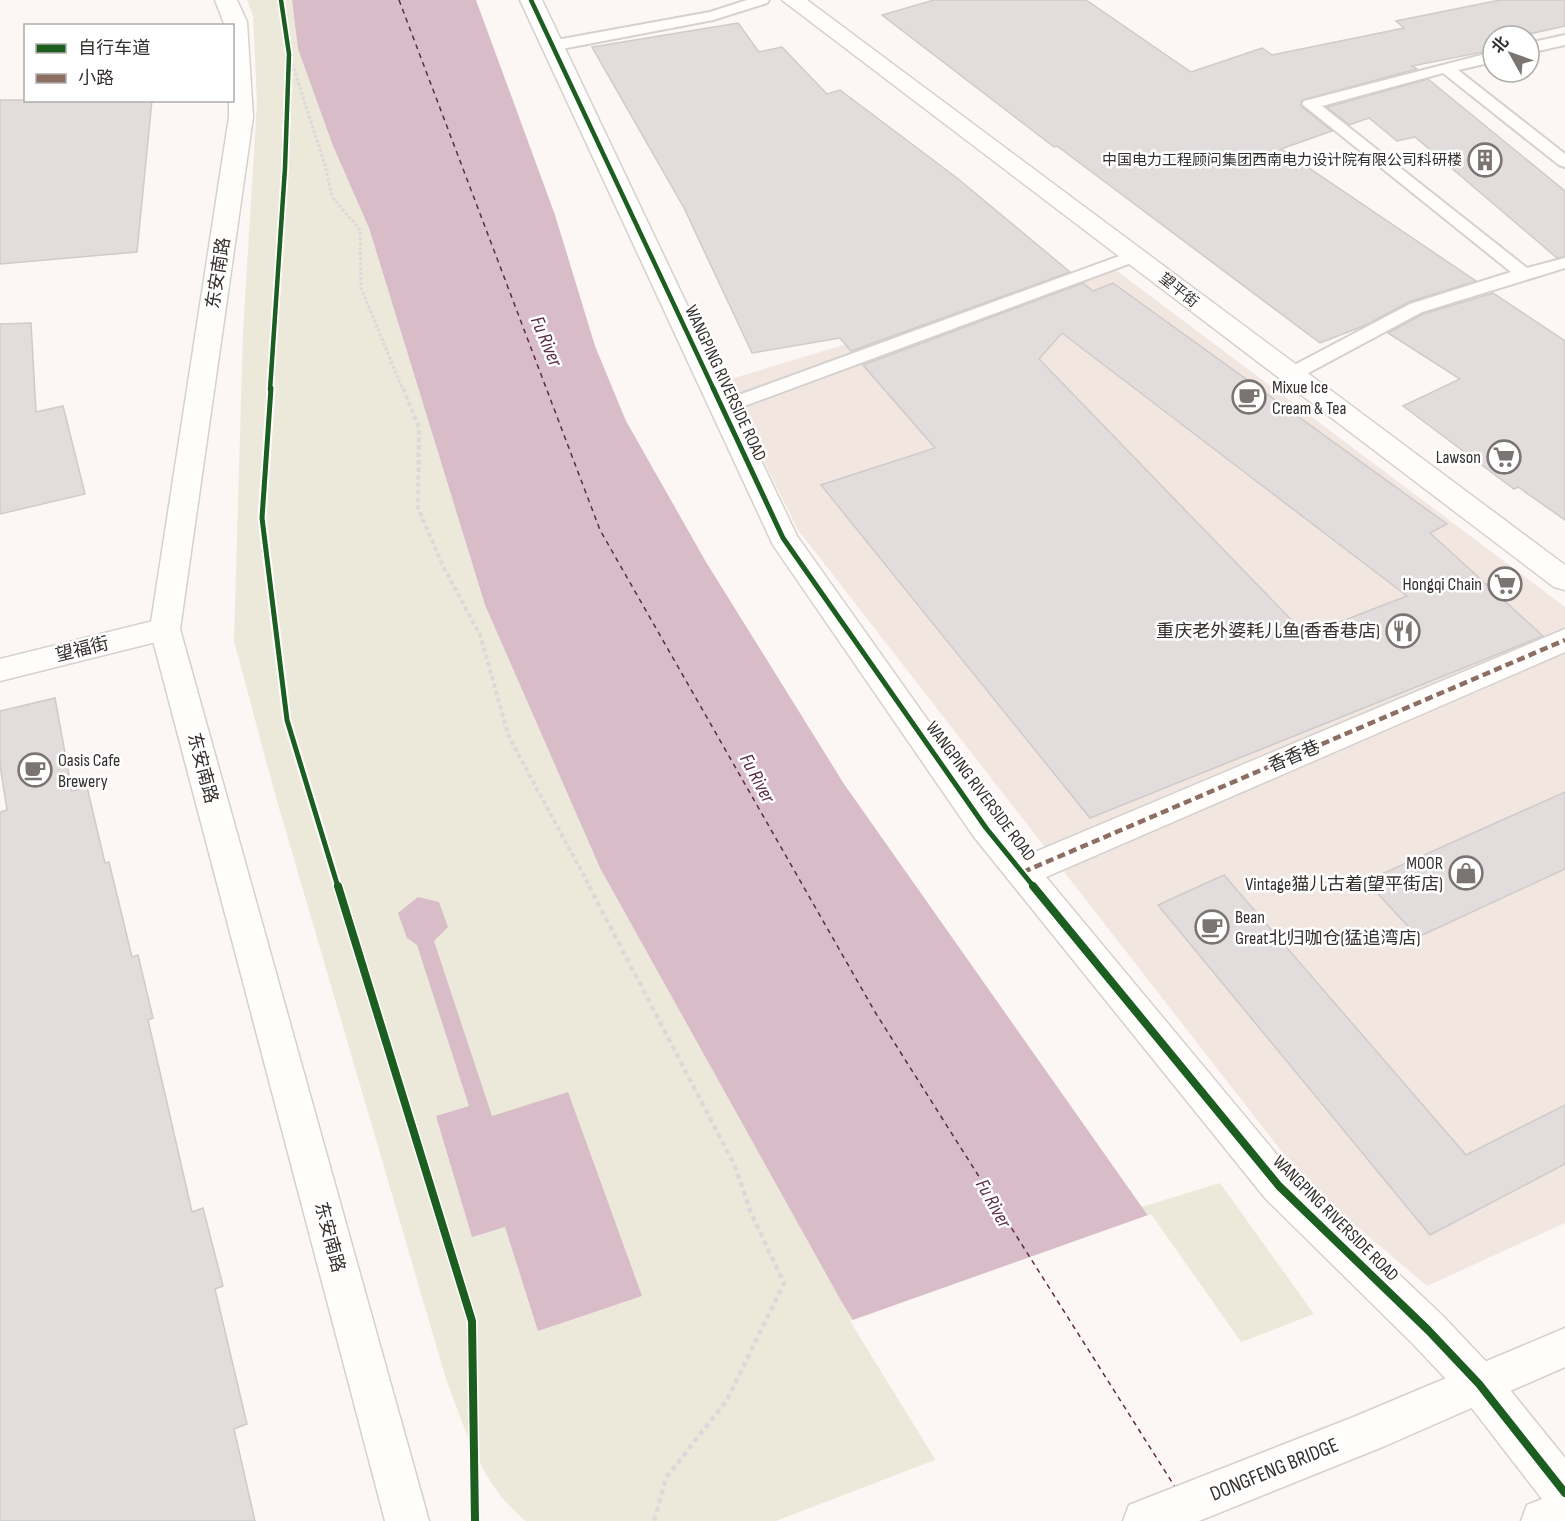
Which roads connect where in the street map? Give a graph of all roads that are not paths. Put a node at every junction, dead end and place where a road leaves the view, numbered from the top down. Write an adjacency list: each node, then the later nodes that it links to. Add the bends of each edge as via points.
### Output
1 (226, 0): 18 (street, 东安南路, via 236,22 241,117)
2 (531, 0): 8 (street, WANGPING RIVERSIDE ROAD)
3 (762, 0): 8 (lane, via 714,16)
4 (828, 0): 5 (street)
5 (797, 3): 12 (street, 望平街)
6 (1565, 40): 7 (lane)
7 (1541, 45)
8 (551, 46): 16 (street, WANGPING RIVERSIDE ROAD)
9 (1481, 60): 10 (lane)
10 (1446, 68): 11 (lane); 14 (lane, via 1310,104)
11 (1565, 162)
12 (1136, 255): 15 (street, 望平街); 16 (lane)
13 (1565, 263): 14 (lane)
14 (1524, 274): 15 (lane, via 1416,308)
15 (1290, 375): 17 (street, 望平街)
16 (721, 408): 21 (street, WANGPING RIVERSIDE ROAD, via 783,538 986,828)
17 (1565, 580)
18 (165, 629): 20 (street, 望福街); 26 (street, 东安南路)
19 (1565, 640): 21 (street, 香香巷)
20 (0, 670)
21 (1023, 872): 23 (street, WANGPING RIVERSIDE ROAD, via 1279,1186)
22 (1565, 1347): 23 (street, DONGFENG BRIDGE)
23 (1479, 1383): 24 (street, WANGPING RIVERSIDE ROAD); 27 (street, DONGFENG BRIDGE)
24 (1565, 1493)
25 (1565, 1512): 28 (street)
26 (407, 1521)
27 (1144, 1521)
28 (1543, 1521)

